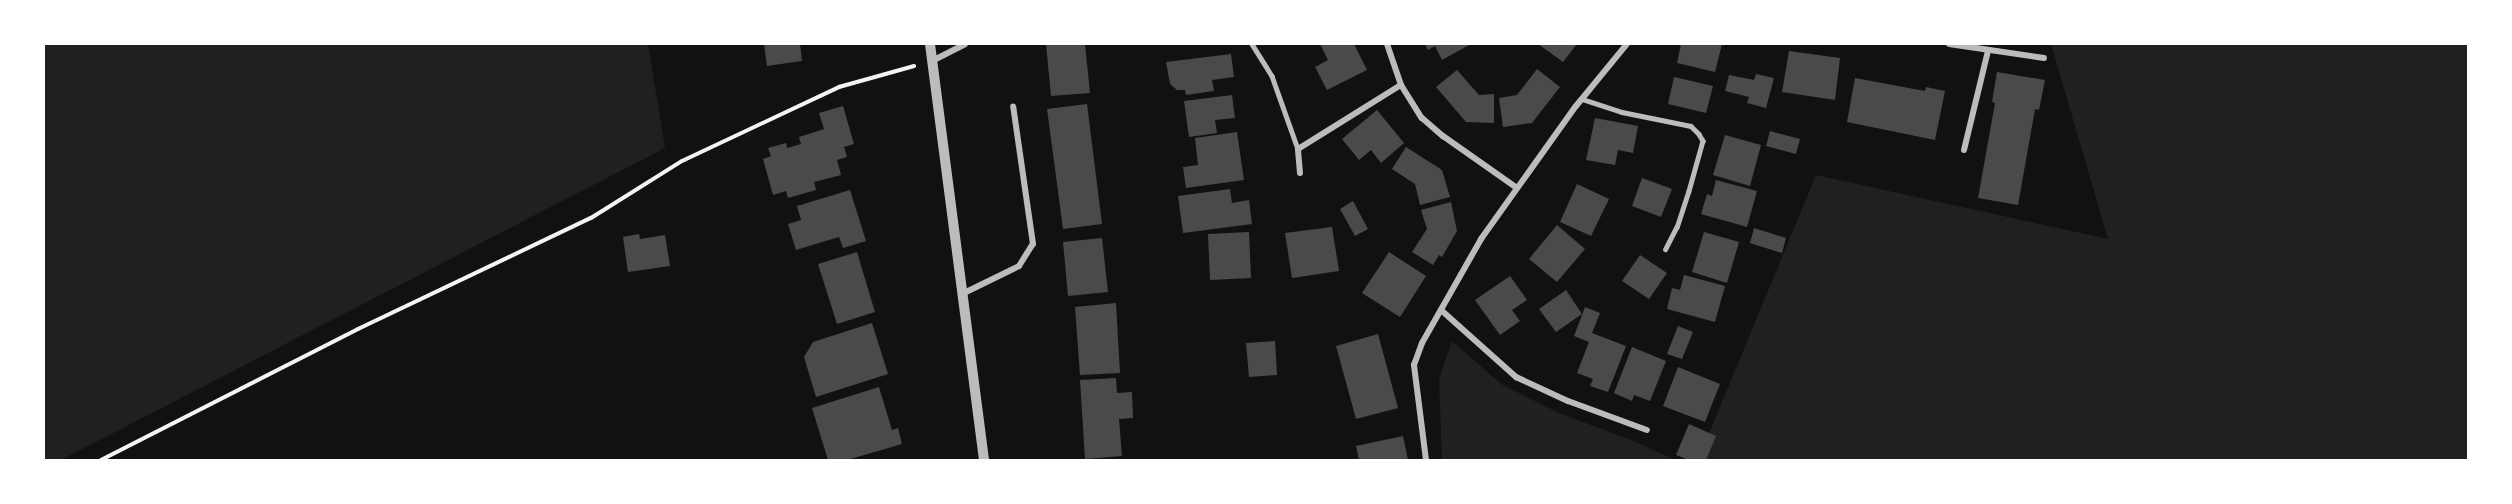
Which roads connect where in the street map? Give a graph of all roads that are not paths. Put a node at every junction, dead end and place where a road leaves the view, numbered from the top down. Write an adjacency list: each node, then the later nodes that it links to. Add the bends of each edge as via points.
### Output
1 (930, 44): 9 (street)
2 (965, 44): 9 (street)
3 (1252, 44): 13 (lane, via 1272,76)
4 (1387, 44): 10 (street)
5 (1627, 44): 11 (street)
6 (1949, 44): 7 (street)
7 (1988, 51): 8 (street); 14 (street)
8 (2044, 58)
9 (932, 61): 18 (street)
10 (1401, 85): 13 (street); 16 (street, via 1422,118)
11 (1582, 99): 16 (street); 17 (lane, via 1622,112 1691,126 1699,134 1702,141 1689,190)
12 (1013, 106): 18 (street, via 1033,244 1019,266)
13 (1298, 149): 15 (street)
14 (1964, 150)
15 (1300, 173)
16 (1517, 188): 19 (street, via 1481,239)
17 (1666, 249)
18 (964, 293): 21 (street)
19 (1441, 310): 20 (street, via 1516,377); 22 (street, via 1414,365)
20 (1647, 430)
21 (984, 460)
22 (1426, 460)

